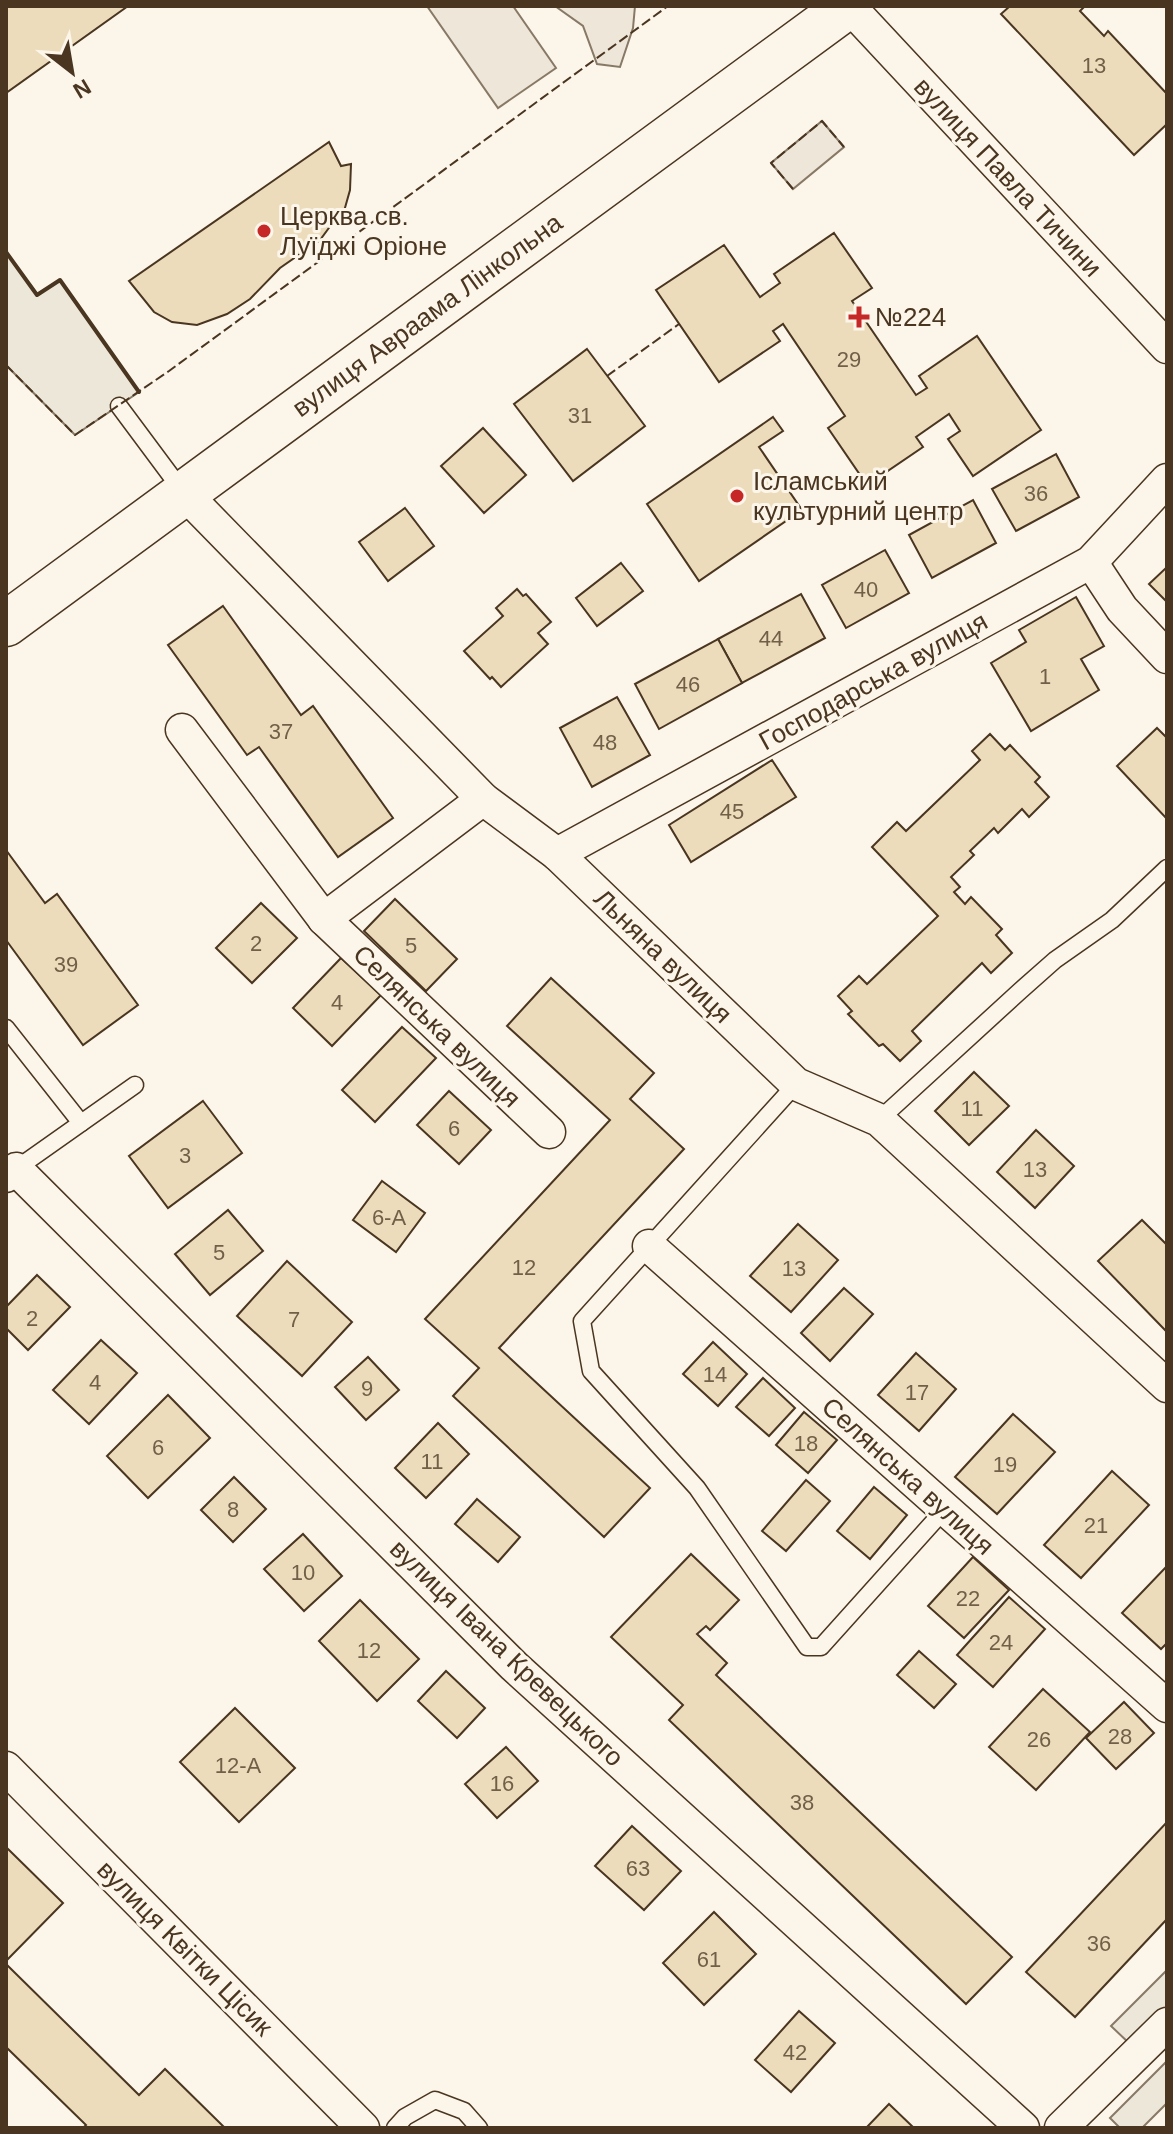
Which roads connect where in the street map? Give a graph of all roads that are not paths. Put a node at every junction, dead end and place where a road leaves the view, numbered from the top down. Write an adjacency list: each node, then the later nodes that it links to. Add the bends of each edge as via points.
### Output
1 (849, 6): 2 (street, вулиця Павла Тичини); 5 (street, вулиця Авраама Лінкольна)
2 (1167, 347)
3 (119, 406): 5 (lane)
4 (1167, 480): 6 (street, Господарська вулиця)
5 (184, 493): 7 (street, вулиця Авраама Лінкольна); 10 (street, Льняна вулиця)
6 (1091, 562): 8 (street, via 1122,609); 11 (street, Господарська вулиця)
7 (6, 624)
8 (1167, 657)
9 (182, 730): 13 (street, Селянська вулиця)
10 (483, 799): 11 (street, Льняна вулиця); 13 (street)
11 (557, 854): 15 (street, Льняна вулиця)
12 (1167, 868): 17 (lane, via 1112,920 1055,960)
13 (324, 919): 19 (street, Селянська вулиця)
14 (6, 1028): 18 (lane)
15 (796, 1084): 17 (street, Льняна вулиця); 21 (lane)
16 (135, 1085): 18 (lane)
17 (879, 1120): 22 (street, Льняна вулиця)
18 (81, 1123): 20 (lane)
19 (549, 1132)
20 (11, 1172): 30 (street, вулиця Івана Кревецького, via 514,1666)
21 (649, 1246): 23 (street, Селянська вулиця); 23 (lane, via 582,1321 591,1371 697,1488 807,1647 821,1647)
22 (1167, 1386)
23 (945, 1509): 24 (street, Селянська вулиця)
24 (1167, 1706)
25 (6, 1768): 27 (street, вулиця Квітки Цісик)
26 (1167, 2024): 31 (street)
27 (363, 2128)
28 (395, 2128): 29 (lane, via 435,2100 464,2111)
29 (479, 2128)
30 (1023, 2128)
31 (1061, 2128)

